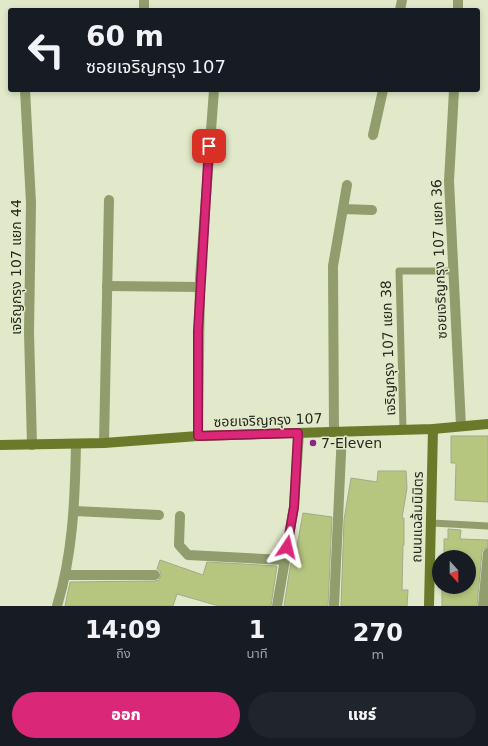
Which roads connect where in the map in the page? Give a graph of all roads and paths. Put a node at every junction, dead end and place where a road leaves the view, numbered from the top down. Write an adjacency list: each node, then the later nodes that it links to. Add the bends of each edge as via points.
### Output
1 (25, 92): 23 (street, เจริญกรุง 107 แยก 44, via 31,203 29,332)
2 (214, 92): 12 (street)
3 (383, 92): 5 (street)
4 (454, 92): 10 (street, ซอยเจริญกรุง 107 แยก 36, via 448,181)
5 (373, 135)
6 (347, 185): 8 (street)
7 (109, 200): 11 (street)
8 (343, 209): 9 (street); 17 (street, via 333,266)
9 (372, 210)
10 (452, 271): 14 (street, ซอยเจริญกรุง 107 แยก 36); 16 (lane, เจริญกรุง 107 แยก 38, via 399,270)
11 (107, 286): 12 (street); 20 (street)
12 (200, 287): 19 (street)
13 (488, 424): 14 (street, ซอยเจริญกรุง 107)
14 (461, 426): 15 (street, ซอยเจริญกรุง 107)
15 (433, 429): 16 (street, ซอยเจริญกรุง 107); 27 (street, ถนนแฉล้มนิมิตร)
16 (403, 430): 17 (street, ซอยเจริญกรุง 107)
17 (338, 432): 18 (street, ซอยเจริญกรุง 107); 35 (street)
18 (298, 433): 19 (street, ซอยเจริญกรุง 107); 30 (street, via 294,507)
19 (198, 436): 20 (street, ซอยเจริญกรุง 107)
20 (104, 443): 21 (street, ซอยเจริญกรุง 107)
21 (76, 444): 23 (street, ซอยเจริญกรุง 107); 24 (street)
22 (0, 445): 23 (street, ซอยเจริญกรุง 107)
23 (32, 445)
24 (74, 512): 25 (street); 31 (street)
25 (159, 515)
26 (180, 516): 30 (street, via 179,545 188,555)
27 (432, 523): 28 (lane); 36 (street, ถนนแฉล้มนิมิตร)
28 (488, 526)
29 (488, 553): 37 (street)
30 (285, 560): 34 (street)
31 (67, 575): 32 (street); 33 (street)
32 (155, 575)
33 (58, 606)
34 (277, 606)
35 (334, 606)
36 (429, 606)
37 (483, 606)

